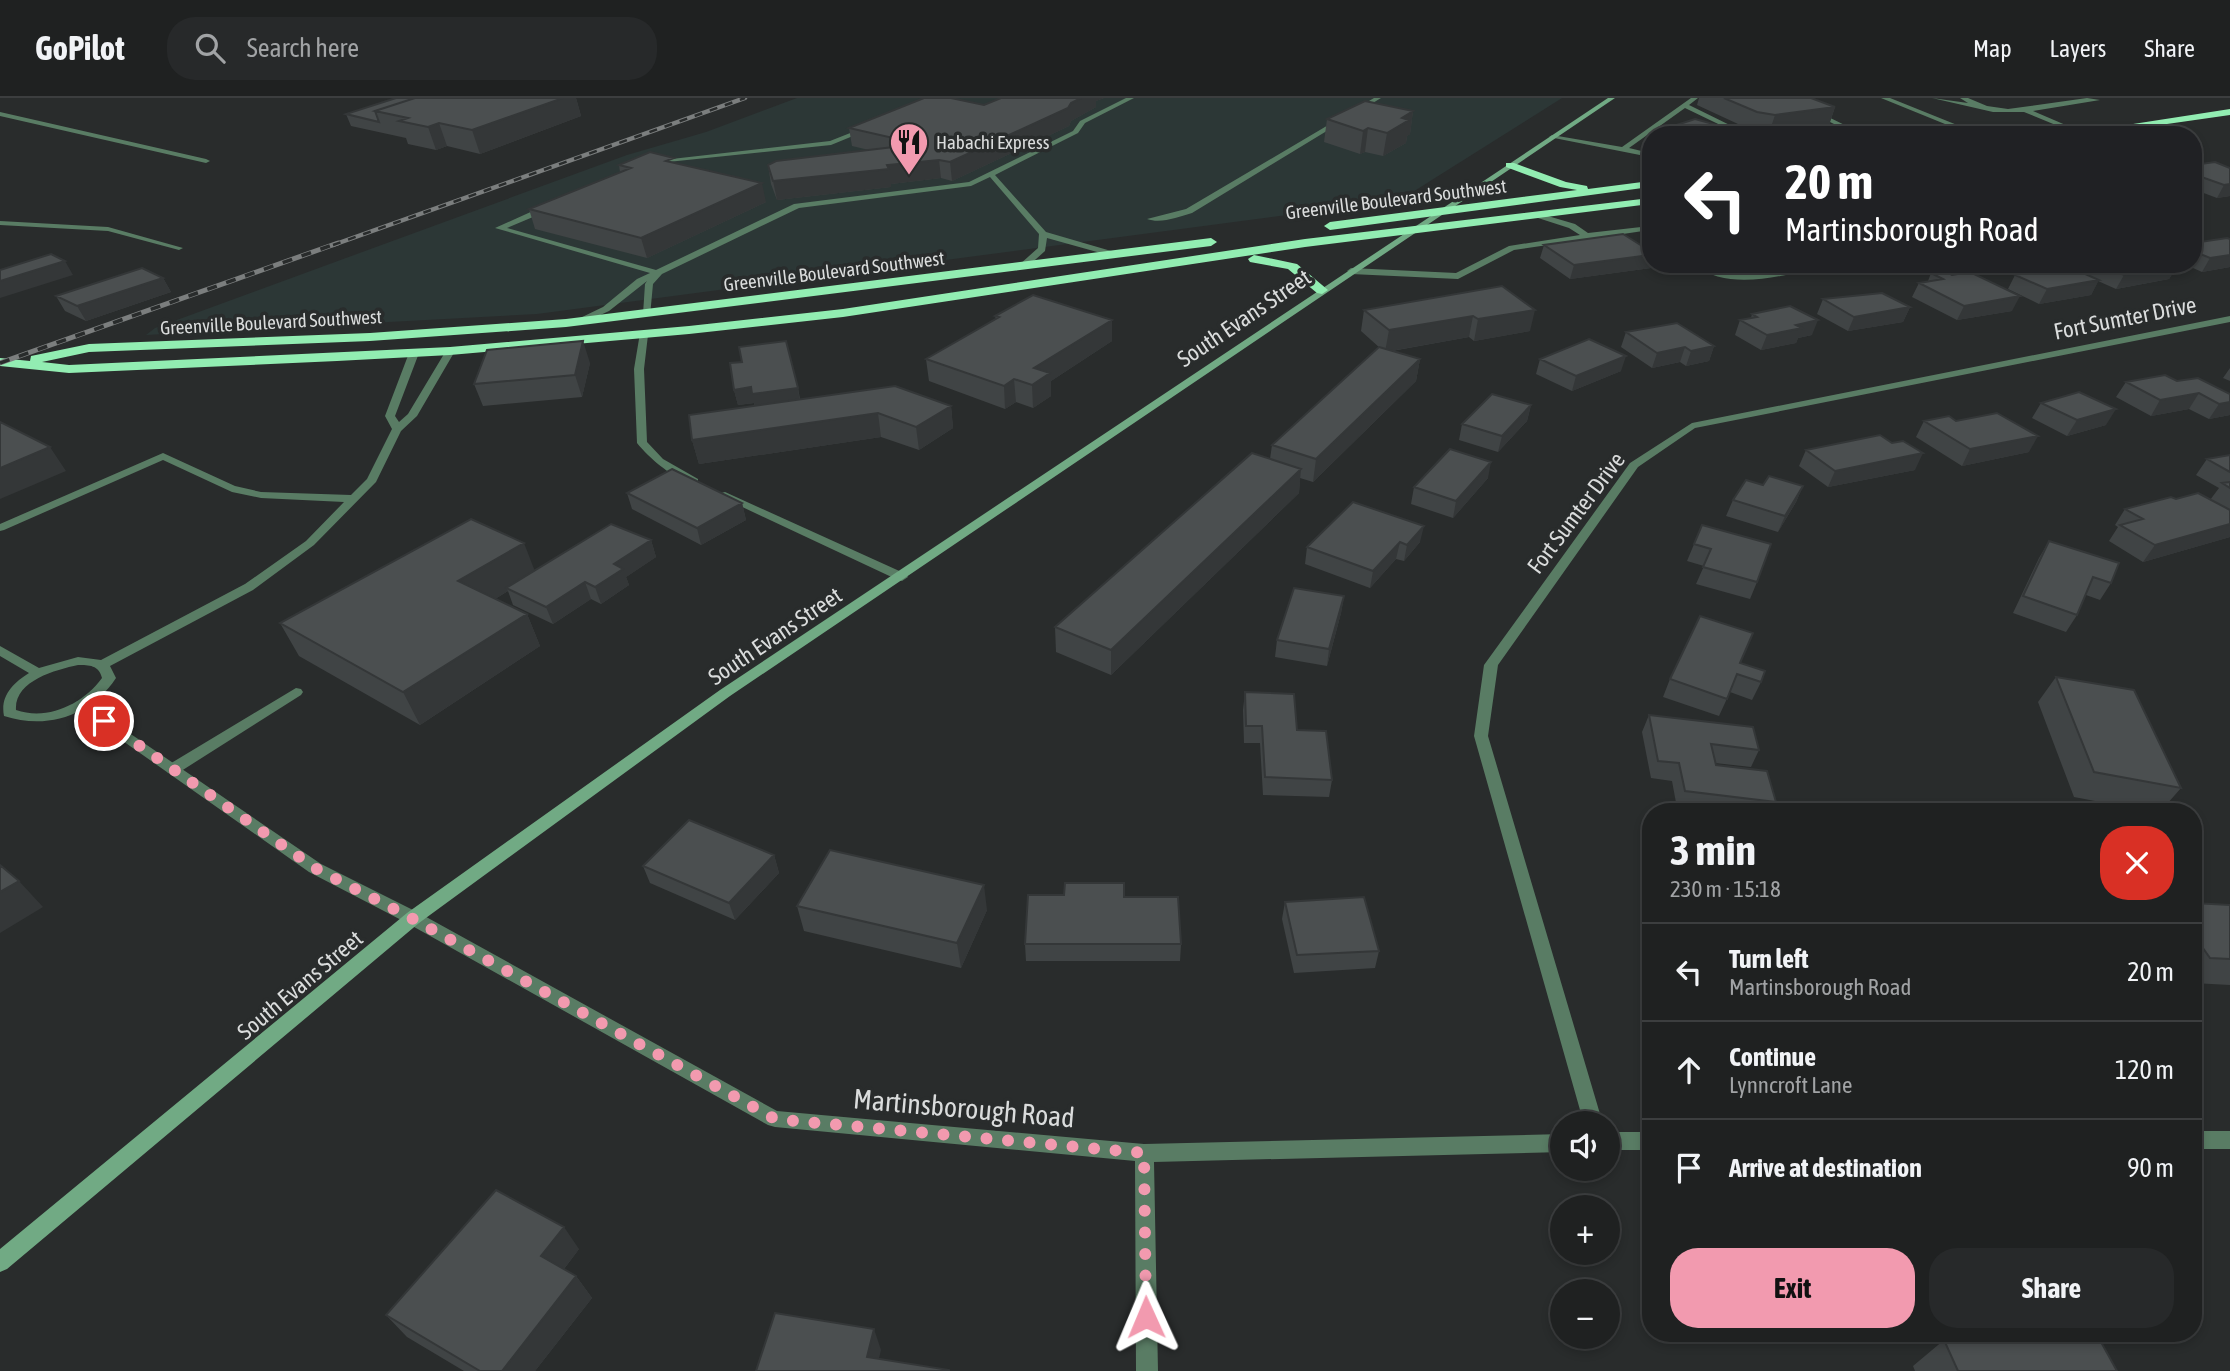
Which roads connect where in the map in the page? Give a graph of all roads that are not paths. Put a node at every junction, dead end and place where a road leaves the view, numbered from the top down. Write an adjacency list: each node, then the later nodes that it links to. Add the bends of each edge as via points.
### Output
1 (1131, 98): 33 (street, via 1082,122 1076,132)
2 (1378, 98): 41 (street, via 1189,211)
3 (1612, 98): 25 (main road, South Evans Street)
4 (1695, 98): 9 (street)
5 (1884, 98): 21 (street)
6 (1935, 98): 11 (street)
7 (1963, 98): 11 (street)
8 (2090, 98): 12 (street, via 2097,100)
9 (1686, 106): 18 (street); 19 (street)
10 (1800, 107): 20 (street)
11 (1976, 107): 12 (street)
12 (2025, 110): 22 (street)
13 (2230, 112): 23 (highway)
14 (0, 114): 15 (street)
15 (18, 118): 17 (street); 28 (street)
16 (880, 123): 31 (street, via 831,143)
17 (0, 124)
18 (1657, 126)
19 (1728, 126)
20 (1843, 126)
21 (1956, 126)
22 (2064, 126)
23 (2136, 126)
24 (1642, 136): 26 (street)
25 (1552, 137): 26 (street); 29 (main road, South Evans Street)
26 (1623, 149): 27 (street)
27 (1642, 153)
28 (206, 160)
29 (1510, 165): 35 (highway, via 1564,185); 39 (main road, South Evans Street)
30 (2202, 165): 32 (street)
31 (647, 166)
32 (2230, 173)
33 (991, 174): 46 (street); 55 (street, via 971,184 797,206)
34 (1642, 185): 35 (highway, Greenville Boulevard Southwest)
35 (1602, 191): 39 (highway, Greenville Boulevard Southwest)
36 (561, 202): 55 (street, via 499,228)
37 (1642, 202): 38 (highway, Greenville Boulevard Southwest)
38 (1565, 213): 40 (highway, Greenville Boulevard Southwest); 43 (street)
39 (1437, 214): 45 (main road, South Evans Street); 47 (highway, Greenville Boulevard Southwest)
40 (1541, 216): 43 (street); 45 (highway, Greenville Boulevard Southwest)
41 (1150, 219)
42 (0, 223): 50 (street, via 108,229)
43 (1572, 226): 48 (street)
44 (1640, 229): 48 (street)
45 (1413, 231): 52 (highway, Greenville Boulevard Southwest); 54 (main road, South Evans Street)
46 (1043, 234): 51 (street); 53 (street, via 1042,249)
47 (1264, 235)
48 (1587, 236): 54 (street, via 1512,248 1458,276)
49 (1223, 240): 51 (highway, Greenville Boulevard Southwest)
50 (179, 248)
51 (1115, 255): 53 (highway, Greenville Boulevard Southwest)
52 (1210, 257): 58 (highway, via 1276,260 1300,268); 63 (highway, Greenville Boulevard Southwest, via 843,313)
53 (1022, 267): 59 (highway, Greenville Boulevard Southwest)
54 (1351, 271): 58 (main road, South Evans Street)
55 (658, 273): 60 (street, via 649,284); 62 (street)
56 (1714, 273): 57 (street, via 1741,280)
57 (1780, 273)
58 (1322, 290): 72 (main road, South Evans Street)
59 (801, 295): 60 (highway, Greenville Boulevard Southwest); 63 (highway, via 742,313 664,324)
60 (647, 314): 62 (highway, Greenville Boulevard Southwest); 64 (highway, via 632,323)
61 (2230, 319): 81 (street, Fort Sumter Drive, via 1692,426 1634,465 1491,665 1481,736)
62 (581, 321): 68 (highway, Greenville Boulevard Southwest, via 370,337 89,348)
63 (643, 335): 64 (highway, Greenville Boulevard Southwest); 72 (street, via 639,369 642,443 659,461)
64 (480, 348): 65 (highway, Greenville Boulevard Southwest)
65 (450, 351): 66 (highway, Greenville Boulevard Southwest); 69 (street, via 412,416)
66 (414, 353): 68 (highway, Greenville Boulevard Southwest, via 69,369); 69 (street, via 390,416)
67 (0, 362): 68 (highway, Greenville Boulevard Southwest)
68 (20, 362)
69 (397, 429): 70 (street, via 372,480)
70 (355, 499): 71 (street, via 261,495 232,489 163,456); 74 (street, via 310,544 248,587)
71 (0, 527)
72 (902, 577): 80 (main road, South Evans Street, via 725,693)
73 (0, 650): 75 (street)
74 (102, 664): 75 (street, via 78,661); 77 (street, via 109,678)
75 (38, 673): 78 (street, via 15,687 7,697)
76 (296, 692): 79 (street)
77 (81, 705): 78 (street, via 40,718); 79 (street, Martinsborough Road)
78 (4, 715)
79 (173, 769): 80 (street, Martinsborough Road, via 315,868)
80 (413, 919): 87 (street, Martinsborough Road, via 775,1119); 88 (main road, South Evans Street)
81 (1590, 1111)
82 (2202, 1140): 83 (street)
83 (2230, 1140)
84 (1620, 1141): 85 (street)
85 (1642, 1141)
86 (1550, 1143): 87 (street, Martinsborough Road)
87 (1144, 1153): 89 (street)
88 (0, 1262)
89 (1147, 1371)

